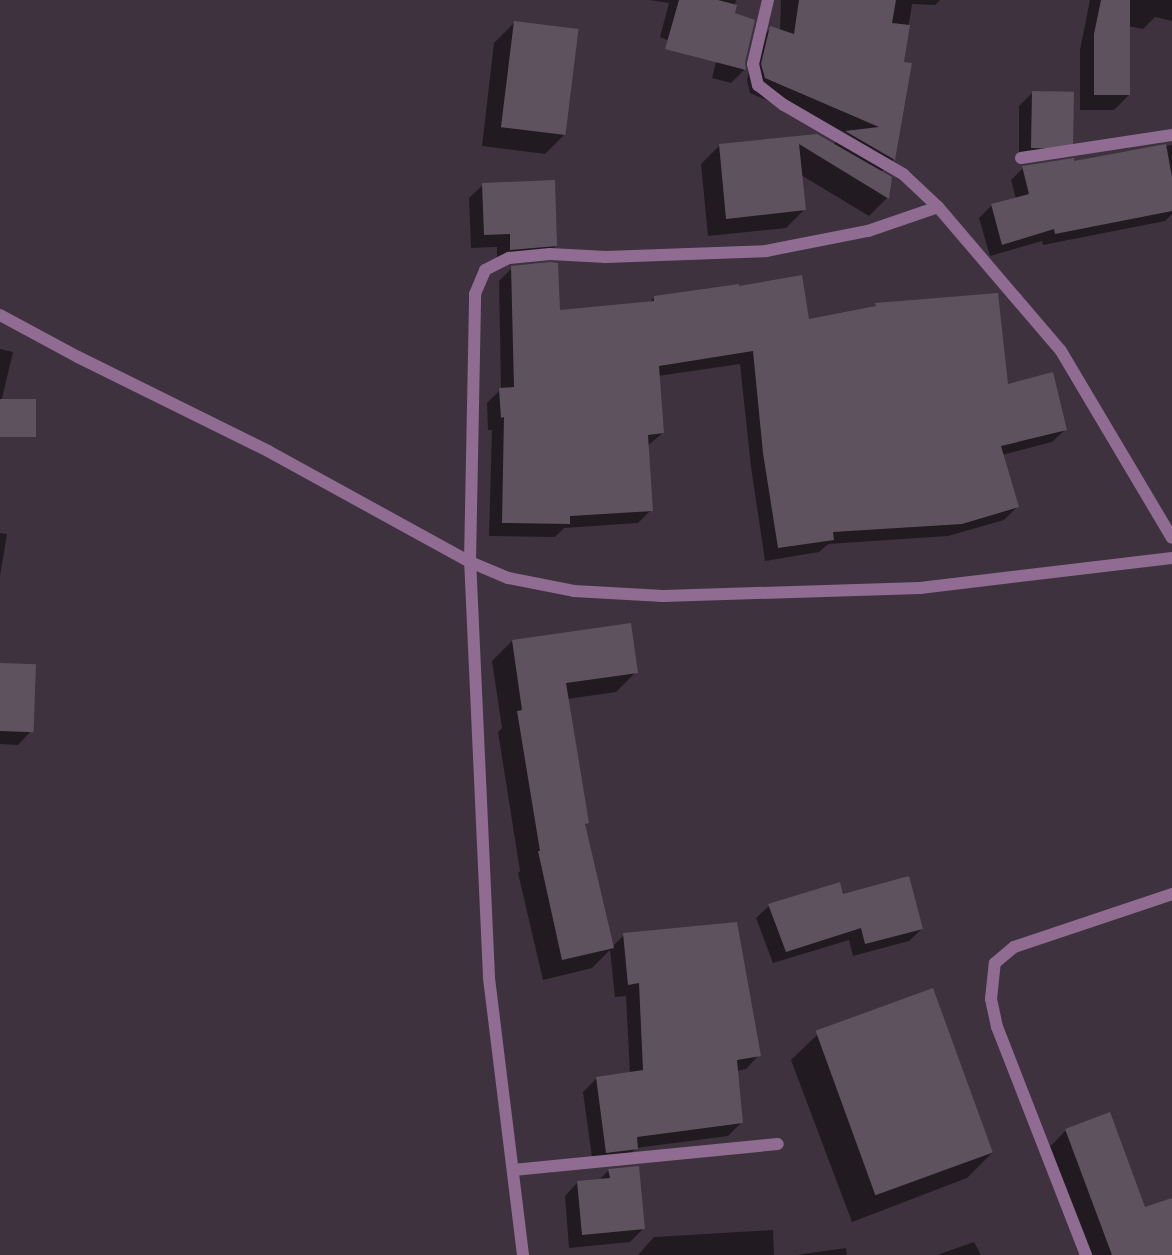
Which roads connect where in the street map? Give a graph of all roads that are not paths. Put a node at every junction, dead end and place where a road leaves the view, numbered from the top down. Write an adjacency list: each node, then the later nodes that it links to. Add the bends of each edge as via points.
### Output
1 (768, 0): 4 (street, via 753,64 758,85 784,105 903,174)
2 (1172, 135): 3 (street)
3 (1022, 158)
4 (938, 207): 6 (street, via 1061,351); 8 (street, via 868,231 766,251 606,257 550,254 509,258 485,270 475,294)
5 (0, 315): 8 (street, via 268,451)
6 (1172, 538)
7 (1172, 558): 8 (street, via 920,588 663,596 574,591 508,578)
8 (470, 562): 11 (street, via 489,977)
9 (1172, 894): 13 (street, via 1014,947 995,963 991,999 997,1027)
10 (778, 1144): 11 (street)
11 (513, 1170): 12 (street)
12 (523, 1255)
13 (1086, 1255)

